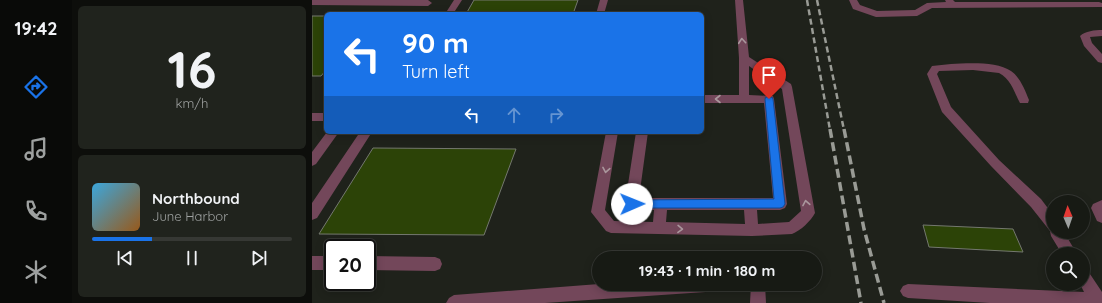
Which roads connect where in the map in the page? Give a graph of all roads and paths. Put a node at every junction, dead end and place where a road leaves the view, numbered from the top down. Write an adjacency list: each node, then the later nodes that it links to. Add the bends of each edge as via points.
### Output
1 (458, 0): 12 (street)
2 (604, 0): 13 (street)
3 (739, 0): 15 (street, one-way to 3)
4 (853, 0): 8 (street, via 856,7 876,14 917,13 930,5)
5 (398, 1): 6 (street); 7 (street)
6 (312, 2)
7 (429, 2): 11 (street)
8 (950, 2): 9 (street)
9 (1011, 2): 10 (street)
10 (1099, 3)
11 (422, 12)
12 (450, 12)
13 (601, 12)
14 (1102, 33): 16 (street, via 1084,36 1087,44)
15 (744, 58): 18 (street); 34 (street, one-way to 15, via 792,228 808,213 787,87)
16 (1102, 60)
17 (704, 99): 18 (street, one-way to 17)
18 (744, 99): 28 (street, via 769,99 780,204)
19 (1024, 100): 31 (street, via 1007,72 949,66 936,68 932,74 946,109)
20 (312, 117): 21 (street)
21 (324, 117)
22 (332, 134): 26 (street)
23 (365, 134): 30 (street)
24 (612, 134): 33 (street, one-way to 33, via 598,212 612,227)
25 (642, 134): 27 (street, via 632,204)
26 (312, 161)
27 (661, 203): 28 (street); 33 (street)
28 (750, 204): 34 (street)
29 (1102, 206): 32 (street, via 1098,208)
30 (312, 214)
31 (1046, 217)
32 (1102, 217)
33 (659, 228): 34 (street, one-way to 34)
34 (752, 230)
35 (312, 263): 36 (street)
36 (324, 263)
37 (376, 263): 38 (street)
38 (435, 264)
39 (1090, 286): 43 (street)
40 (599, 291): 44 (street)
41 (758, 291): 45 (street)
42 (908, 291): 43 (street)
43 (1100, 300)
44 (454, 303)
45 (758, 303)

